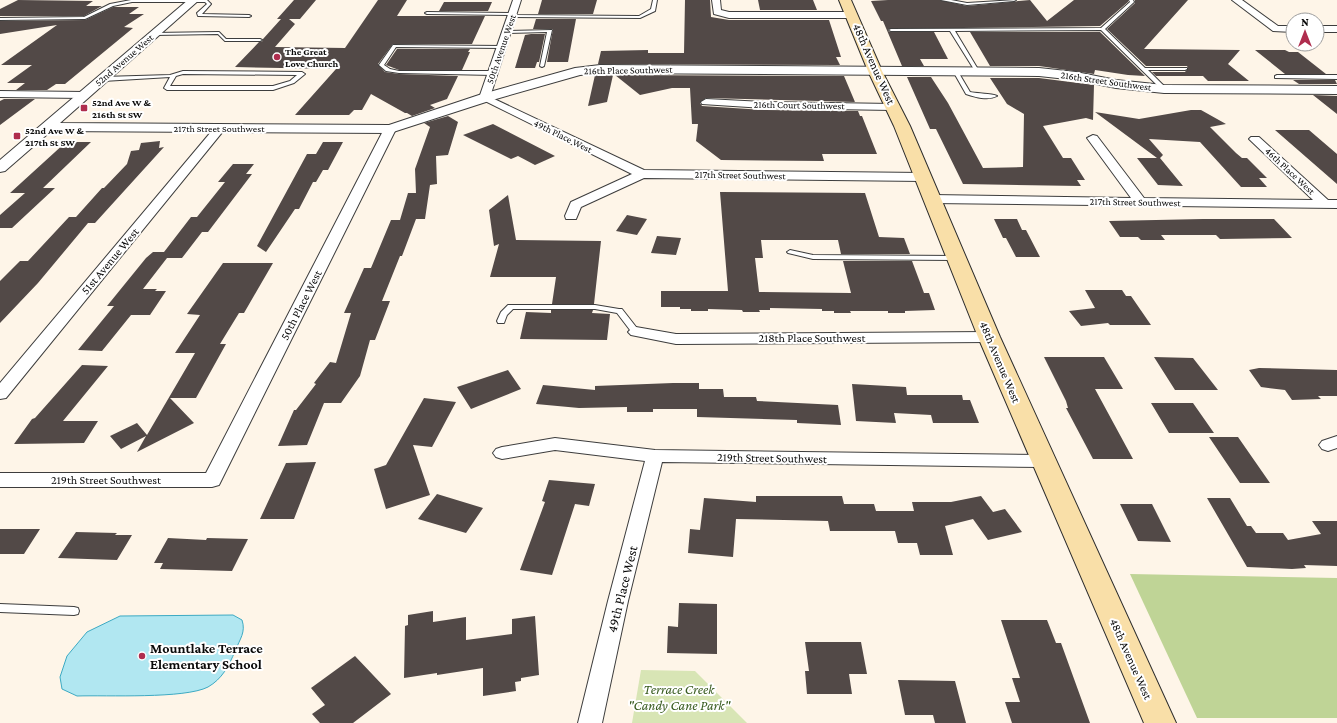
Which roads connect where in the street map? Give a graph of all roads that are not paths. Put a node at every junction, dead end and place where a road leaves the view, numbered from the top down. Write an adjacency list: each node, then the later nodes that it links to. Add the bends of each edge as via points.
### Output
1 (517, 0): 11 (street, 50th Avenue West)
2 (655, 0): 11 (lane, via 653,10 640,17)
3 (716, 0): 9 (street, via 717,12 729,15)
4 (943, 0): 5 (lane, via 967,4)
5 (1014, 0)
6 (1131, 0): 14 (lane, via 1132,2)
7 (1236, 0): 15 (street, via 1276,29)
8 (193, 1): 12 (lane, via 209,2 200,15); 13 (lane, via 132,1 112,5 85,18); 21 (street, 52nd Avenue West)
9 (849, 7): 27 (main road, 48th Avenue West)
10 (427, 13): 11 (lane)
11 (512, 15): 20 (street, 50th Avenue West)
12 (249, 16)
13 (0, 19)
14 (1102, 29): 19 (lane); 25 (lane)
15 (1285, 29)
16 (1325, 29): 17 (street)
17 (1337, 29)
18 (891, 30): 19 (lane)
19 (952, 30): 29 (lane)
20 (507, 32): 23 (street, 50th Avenue West); 24 (lane, via 550,31)
21 (154, 34): 22 (lane, via 219,33 225,40); 34 (street, 52nd Avenue West)
22 (260, 40)
23 (502, 47): 30 (street, 50th Avenue West); 30 (lane, via 395,46 381,65 388,70 399,72)
24 (542, 66)
25 (1142, 69): 26 (lane); 35 (lane)
26 (1185, 69)
27 (875, 71): 28 (street, 216th Street Southwest); 40 (street, 216th Place Southwest, via 600,69 579,71); 42 (main road, 48th Avenue West)
28 (955, 71): 29 (street, 216th Street Southwest); 39 (lane, via 968,93)
29 (977, 71): 35 (street, 216th Street Southwest, via 1039,72)
30 (493, 73): 40 (street, 50th Avenue West)
31 (174, 75): 31 (lane, via 183,72 302,74 292,82 273,88 167,88); 34 (lane)
32 (1277, 77): 33 (lane)
33 (1337, 77)
34 (103, 79): 38 (street, 52nd Avenue West)
35 (1164, 89): 36 (street, 216th Street Southwest)
36 (1337, 90)
37 (0, 94): 38 (street)
38 (84, 95): 43 (street, 52nd Avenue West)
39 (994, 96)
40 (484, 98): 45 (street, 216th Place Southwest); 49 (street, 49th Place West)
41 (706, 102): 42 (street, 216th Court Southwest)
42 (893, 107): 50 (main road, 48th Avenue West)
43 (48, 127): 44 (street, 217th Street Southwest); 48 (street, 52nd Avenue West)
44 (220, 128): 45 (street, 217th Street Southwest); 60 (street, 51st Avenue West)
45 (390, 129): 65 (street, 50th Place West)
46 (1093, 138): 52 (street)
47 (1255, 139): 53 (street, 46th Place West)
48 (0, 168)
49 (642, 174): 50 (street, 217th Street Southwest); 54 (street, 217th Street Southwest, via 576,205)
50 (923, 177): 51 (main road, 48th Avenue West)
51 (932, 199): 52 (street, 217th Street Southwest); 56 (main road, 48th Avenue West)
52 (1141, 202): 53 (street, 217th Street Southwest)
53 (1331, 204)
54 (571, 216)
55 (790, 252): 56 (lane, via 813,257)
56 (956, 258): 59 (main road, 48th Avenue West)
57 (501, 321): 58 (lane, via 511,307 595,308 619,311)
58 (636, 332): 59 (street, 218th Place Southwest, via 676,339)
59 (988, 337): 63 (main road, 48th Avenue West)
60 (0, 394)
61 (502, 453): 62 (street, 219th Street Southwest, via 555,444)
62 (655, 456): 63 (street, 219th Street Southwest); 68 (street, 49th Place West)
63 (1043, 461): 69 (main road, 48th Avenue West)
64 (0, 480): 65 (street, 219th Street Southwest)
65 (212, 480)
66 (0, 608): 67 (lane)
67 (74, 611)
68 (590, 723)
69 (1160, 723)

